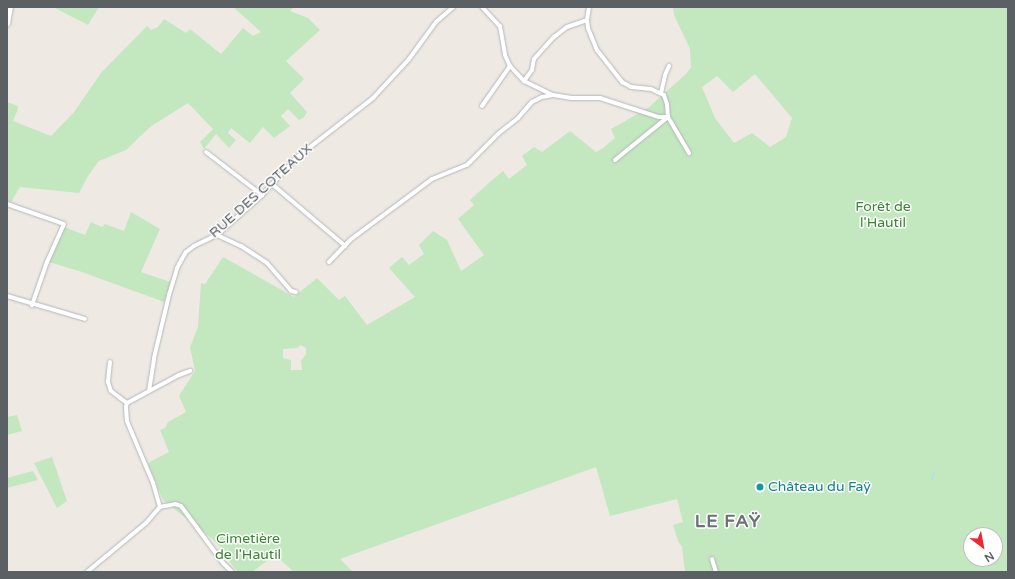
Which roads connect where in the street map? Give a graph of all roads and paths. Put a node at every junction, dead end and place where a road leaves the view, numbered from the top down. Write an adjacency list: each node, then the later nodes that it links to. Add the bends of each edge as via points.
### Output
1 (10, 7): 6 (main road)
2 (452, 7): 17 (street, RUE DES COTEAUX, via 436,22 394,77 373,98 296,158)
3 (482, 7): 7 (street, via 500,26 505,55)
4 (589, 7): 5 (street)
5 (587, 20): 9 (street, via 567,27 550,41 534,59 532,70); 10 (street, via 596,46 622,82 631,87)
6 (7, 24)
7 (510, 66): 9 (street); 12 (street)
8 (669, 66): 10 (street)
9 (524, 81): 11 (street)
10 (661, 93): 13 (street, via 667,104)
11 (553, 95): 13 (street, via 600,98 659,117); 21 (street, via 532,102 467,165 432,180)
12 (482, 106)
13 (668, 117): 15 (street); 16 (street)
14 (206, 152): 18 (street)
15 (688, 154)
16 (615, 160)
17 (272, 184): 18 (street, RUE DES COTEAUX); 21 (street)
18 (262, 195): 20 (street, RUE DES COTEAUX)
19 (7, 204): 25 (street, via 64,224)
20 (217, 235): 23 (street, via 241,246 267,263 291,291); 29 (street, RUE DES COTEAUX, via 186,252 177,268 160,327)
21 (344, 246): 22 (street)
22 (329, 262)
23 (296, 292)
24 (7, 296): 25 (street)
25 (32, 305): 26 (street)
26 (85, 319)
27 (110, 362): 30 (street, via 108,375 111,391)
28 (190, 371): 29 (street)
29 (149, 391): 30 (street)
30 (127, 403): 31 (street, via 127,421 153,483)
31 (160, 507): 33 (street, via 146,523); 34 (street, via 175,504 181,506)
32 (712, 559): 35 (street)
33 (87, 572)
34 (232, 572)
35 (716, 572)

